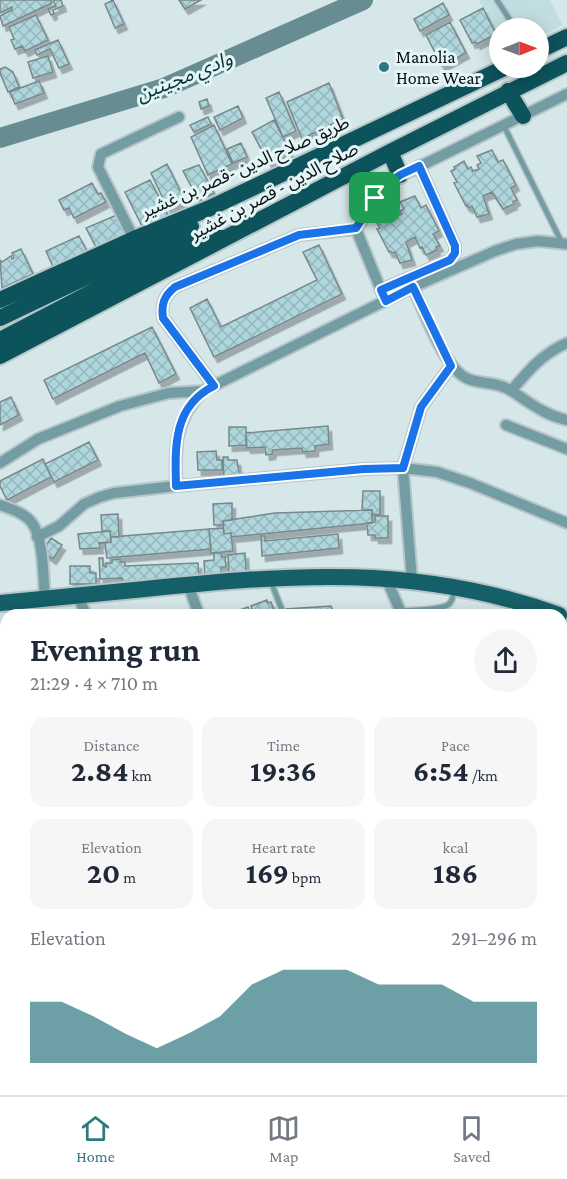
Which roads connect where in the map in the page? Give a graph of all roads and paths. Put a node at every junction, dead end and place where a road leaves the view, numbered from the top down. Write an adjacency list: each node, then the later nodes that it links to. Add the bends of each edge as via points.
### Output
1 (497, 0): 2 (lane)
2 (509, 18)
3 (567, 37): 4 (highway)
4 (549, 46)
5 (567, 63): 7 (highway, صلاح الدين - قصر بن غشير)
6 (489, 75): 15 (highway, طريق صلاح الدين -قصر بن غشير)
7 (508, 91): 9 (highway); 12 (highway, صلاح الدين - قصر بن غشير)
8 (567, 94): 9 (street)
9 (523, 116): 11 (street)
10 (179, 117): 18 (street, via 101,154 98,160)
11 (504, 126): 13 (street); 19 (lane)
12 (390, 152): 14 (highway); 17 (highway, صلاح الدين - قصر بن غشير)
13 (419, 166): 14 (street); 21 (street, via 455,253 450,260)
14 (400, 175): 16 (street, via 382,188)
15 (210, 208): 18 (highway, طريق صلاح الدين -قصر بن غشير); 24 (highway, via 191,227)
16 (356, 228): 21 (street); 29 (street, via 284,240 168,292 163,318)
17 (226, 238): 25 (highway, via 188,242); 27 (highway, صلاح الدين - قصر بن غشير)
18 (134, 239): 22 (highway, طريق صلاح الدين -قصر بن غشير)
19 (564, 243): 20 (street, via 538,242 506,248)
20 (413, 287): 23 (street); 28 (street)
21 (381, 290): 23 (street)
22 (0, 300)
23 (386, 301): 29 (street)
24 (0, 318)
25 (0, 340)
26 (567, 343): 30 (street, via 539,360)
27 (0, 356)
28 (451, 366): 30 (street, via 470,380); 36 (street, via 421,407)
29 (214, 386): 31 (street)
30 (511, 390): 32 (street, via 538,409)
31 (203, 391): 35 (street, via 169,393 120,406 38,439); 37 (street, via 183,418 175,445)
32 (567, 420)
33 (506, 425): 34 (street)
34 (567, 449)
35 (0, 463)
36 (403, 468): 37 (street); 39 (street, via 437,472 470,483); 43 (street)
37 (176, 486): 40 (street, via 100,497)
38 (0, 505): 40 (street, via 32,522)
39 (567, 523)
40 (38, 537): 47 (street)
41 (269, 578): 42 (main road); 44 (main road); 52 (lane)
42 (386, 578): 43 (main road); 53 (street)
43 (412, 580): 45 (main road)
44 (188, 585): 46 (main road); 51 (street)
45 (456, 586): 49 (main road); 54 (lane, via 448,605)
46 (78, 596): 47 (main road); 50 (street)
47 (45, 598): 48 (main road)
48 (0, 603)
49 (520, 608)
50 (83, 609)
51 (197, 609)
52 (282, 609)
53 (399, 609)
54 (432, 609)

